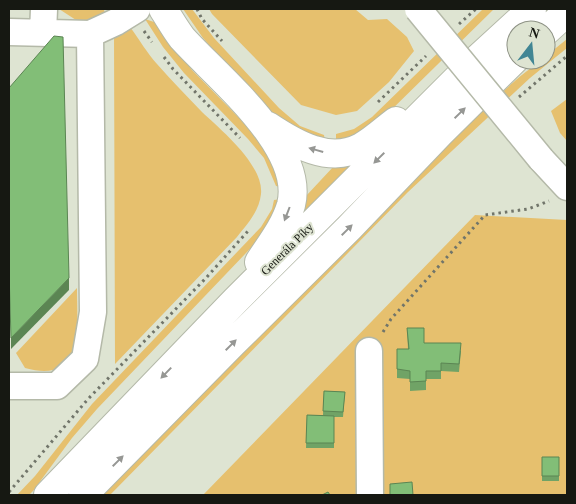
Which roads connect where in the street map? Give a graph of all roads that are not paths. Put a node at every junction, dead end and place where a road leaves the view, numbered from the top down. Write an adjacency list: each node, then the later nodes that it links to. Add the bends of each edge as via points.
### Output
1 (163, 9): 12 (highway, via 181,36)
2 (418, 9): 13 (street, bridge)
3 (532, 9): 10 (highway, Generála Píky)
4 (135, 10): 9 (street)
5 (567, 12): 7 (highway)
6 (43, 21): 8 (street); 9 (street)
7 (556, 22)
8 (9, 32)
9 (90, 34): 16 (street, via 93,312 85,359 57,386)
10 (474, 61): 12 (highway, one-way to 12, via 361,147 345,152 331,154 308,148 288,140); 14 (highway, Generála Píky, one-way to 14)
11 (506, 68): 18 (highway, one-way to 11)
12 (261, 122): 14 (highway, one-way to 14, via 279,146 293,192 285,222)
13 (567, 187)
14 (236, 300): 17 (highway, Generála Píky, one-way to 17)
15 (369, 351): 19 (street)
16 (9, 386)
17 (48, 495)
18 (84, 495)
19 (370, 495)

